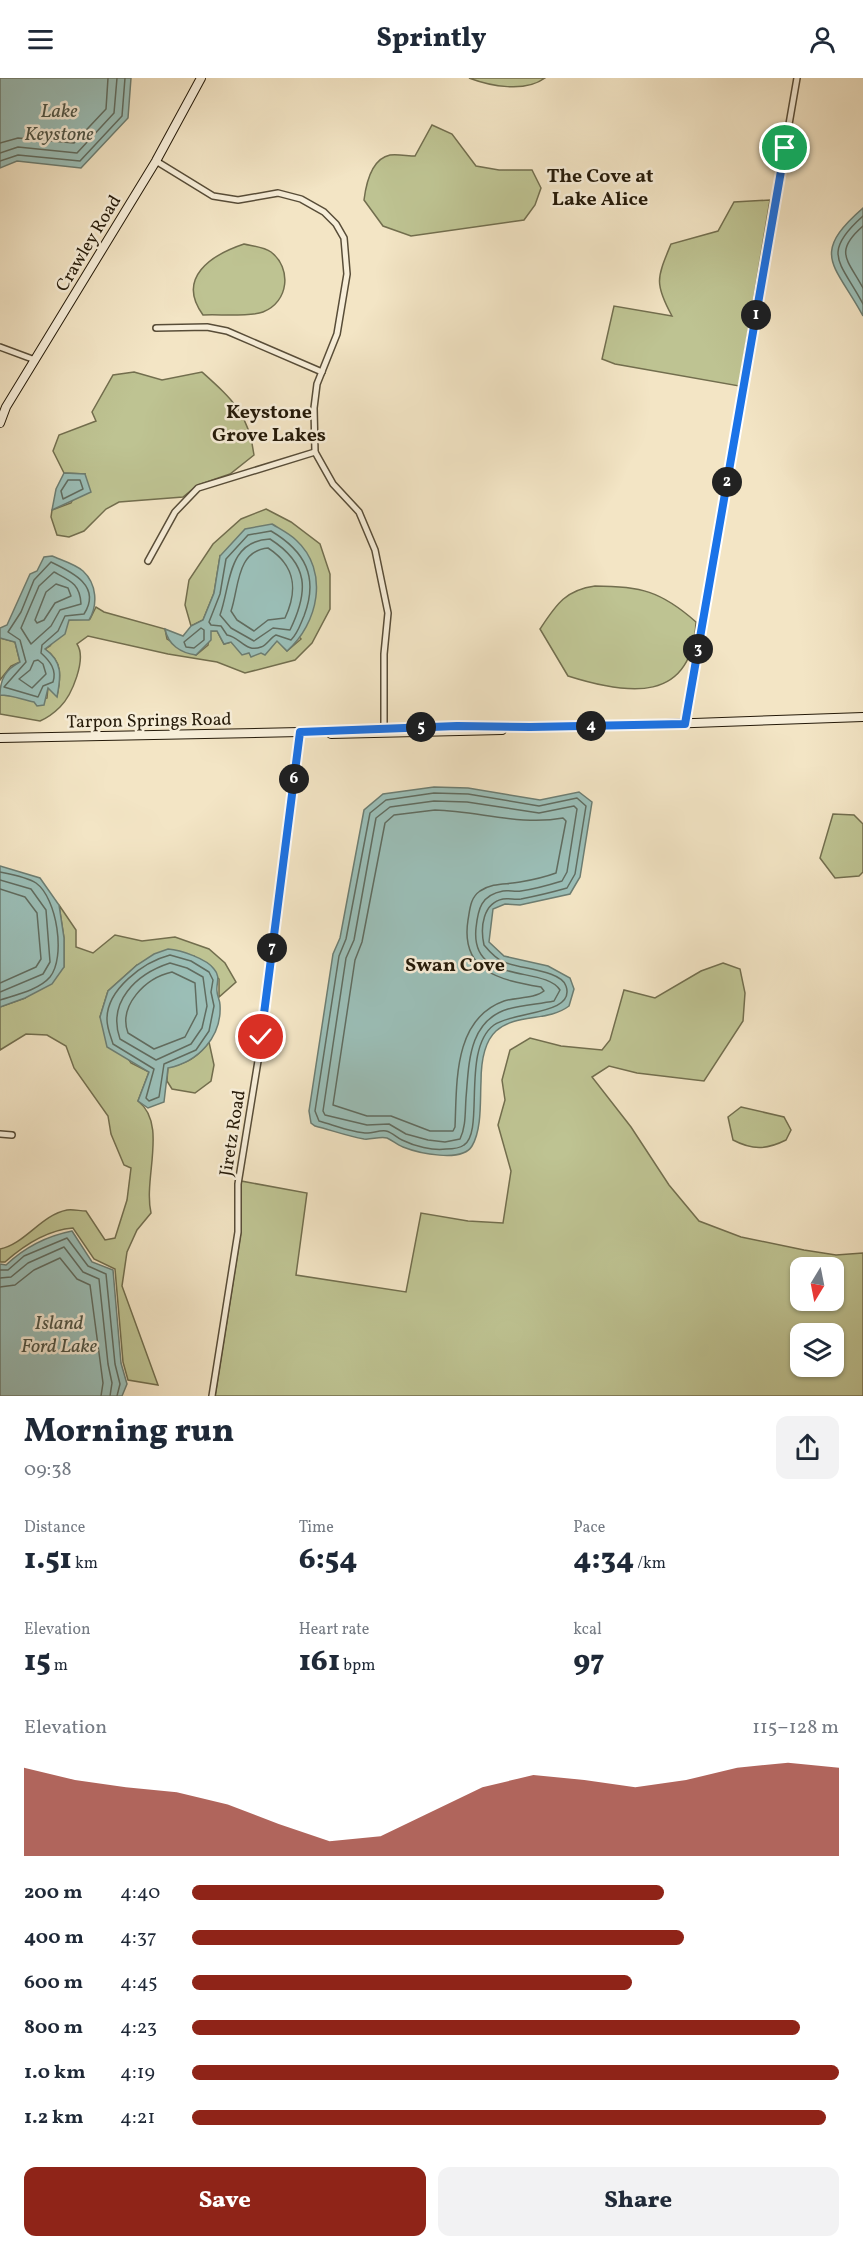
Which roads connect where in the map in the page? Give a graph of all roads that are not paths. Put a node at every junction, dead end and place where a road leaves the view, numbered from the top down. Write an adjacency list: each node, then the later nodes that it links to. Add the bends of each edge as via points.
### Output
1 (201, 78): 3 (main road, Crawley Road)
2 (797, 78): 12 (street)
3 (156, 161): 6 (main road, Crawley Road); 7 (street, via 213,196 238,200 278,193 309,203 336,224 344,238 347,274 337,334)
4 (156, 328): 7 (street, via 207,327 227,331)
5 (0, 347): 6 (street)
6 (35, 360): 8 (main road, Crawley Road, via 6,406)
7 (322, 372): 9 (street, via 314,408)
8 (0, 423)
9 (315, 452): 10 (street, via 198,488 175,512); 13 (street, via 333,484 359,512 375,550 388,613)
10 (148, 561)
11 (863, 717): 12 (main road, Tarpon Springs Road)
12 (685, 724): 13 (main road, Tarpon Springs Road)
13 (384, 730): 14 (main road, Tarpon Springs Road)
14 (300, 732): 15 (main road, Tarpon Springs Road); 18 (street, Jiretz Road, via 258,1061 238,1184 238,1232)
15 (0, 738)
16 (0, 1134): 17 (street)
17 (12, 1135)
18 (212, 1396)

